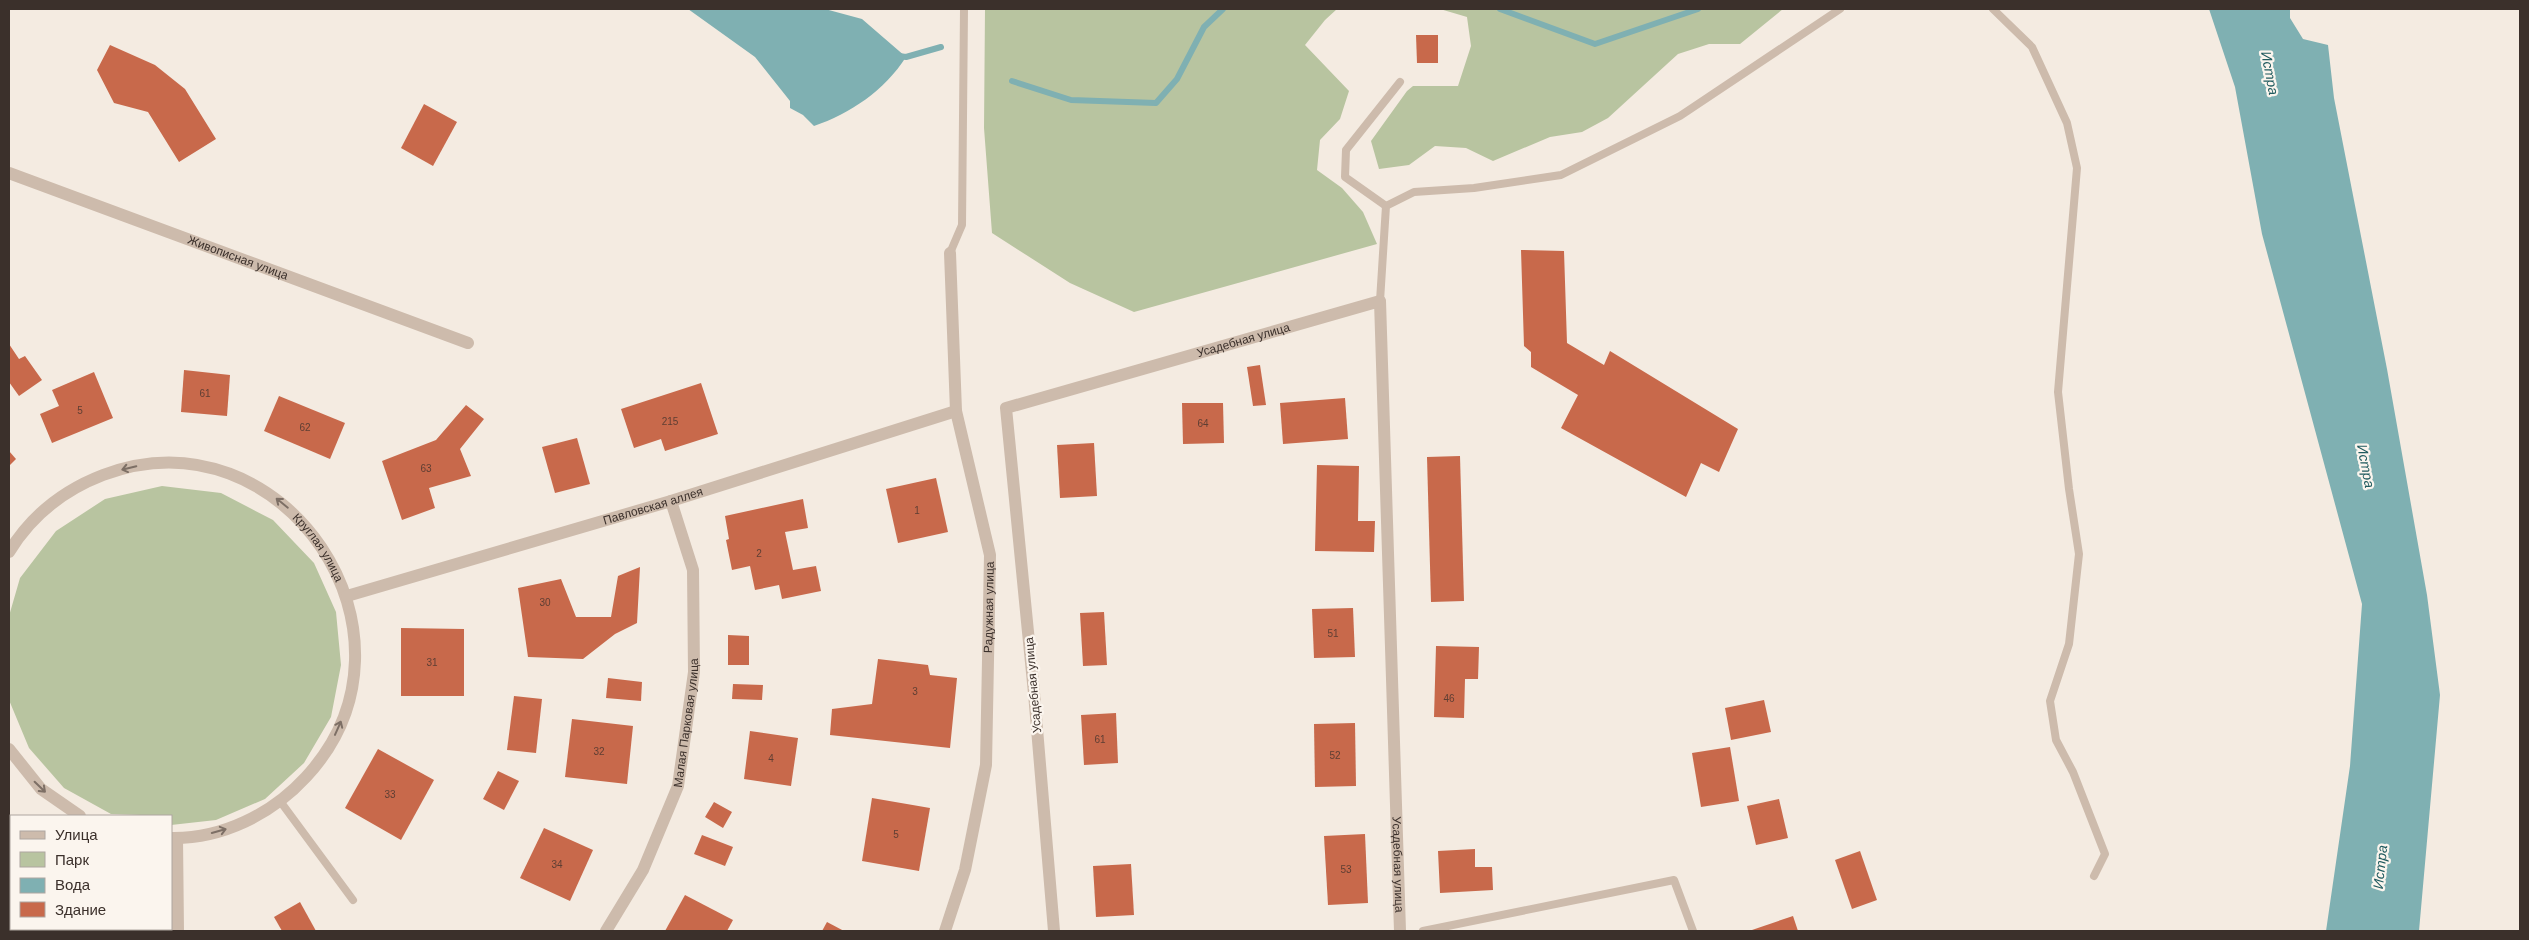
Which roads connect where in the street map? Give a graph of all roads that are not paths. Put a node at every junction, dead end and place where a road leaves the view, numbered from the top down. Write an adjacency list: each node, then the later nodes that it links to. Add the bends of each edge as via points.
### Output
1 (964, 9): 7 (lane, via 962,226)
2 (1840, 9): 6 (lane, via 1680,116 1561,175 1474,188 1414,192)
3 (1993, 9): 18 (lane, via 2032,46 2067,123 2077,168 2058,392 2079,554 2069,644 2050,701 2056,740 2073,772 2105,854)
4 (1400, 82): 6 (lane, via 1346,150 1345,177)
5 (9, 173): 9 (street, Живописная улица)
6 (1386, 206): 8 (lane)
7 (950, 253): 10 (street, Радужная улица)
8 (1380, 301): 23 (street, Усадебная улица, via 1006,408); 24 (street, Усадебная улица)
9 (468, 343)
10 (956, 412): 11 (street, Павловская аллея); 22 (street, Радужная улица, via 990,555 986,755 965,870)
11 (672, 501): 13 (street, Павловская аллея); 21 (street, Малая Парковая улица, via 694,570 694,672 678,786 643,870)
12 (9, 552): 13 (street, Круглая улица, one-way to 12, via 338,573 312,532 276,498 233,475 185,464 136,466 89,481 48,506 30,523)
13 (347, 596): 15 (street, Круглая улица, one-way to 13, via 313,770 337,731 346,709 355,657)
14 (9, 750): 16 (street, one-way to 16, via 41,789)
15 (280, 801): 17 (street, Круглая улица, one-way to 15, via 199,836 228,828 261,814); 19 (lane)
16 (79, 815)
17 (174, 838): 20 (street)
18 (2094, 876)
19 (353, 900)
20 (178, 931)
21 (606, 931)
22 (945, 931)
23 (1054, 931)
24 (1400, 931)
25 (1423, 931): 26 (lane, via 1674,880)
26 (1693, 931)

